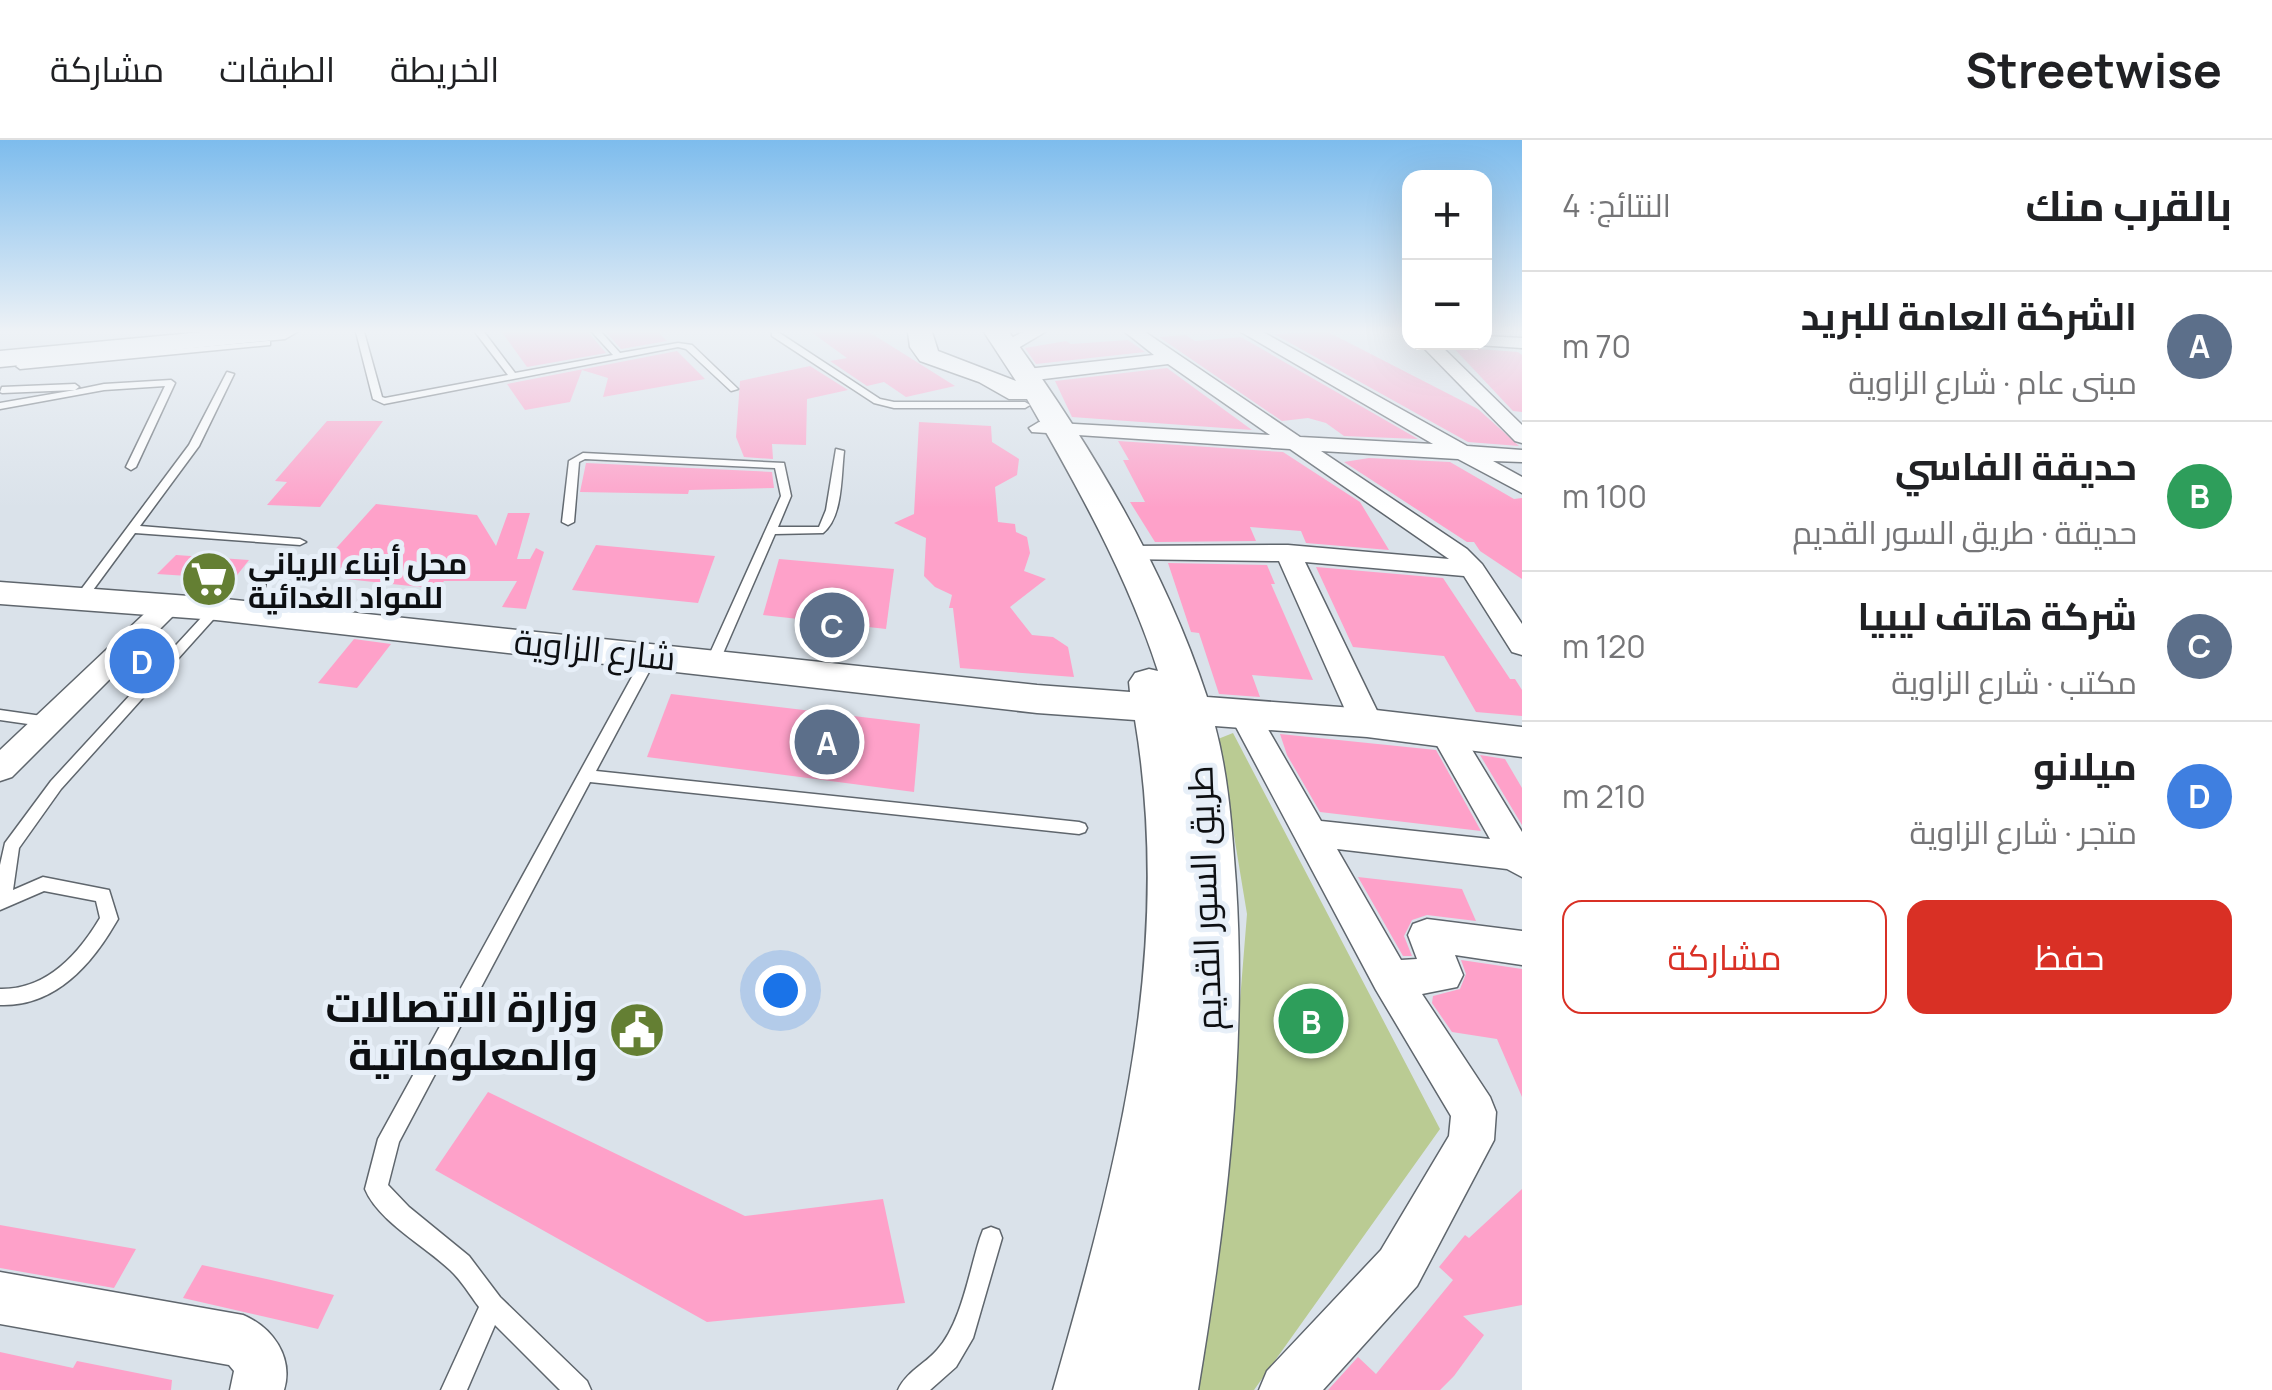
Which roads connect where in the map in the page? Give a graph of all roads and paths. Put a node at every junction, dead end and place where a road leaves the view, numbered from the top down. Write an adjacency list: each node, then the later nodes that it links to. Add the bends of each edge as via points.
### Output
1 (86, 390): 14 (lane)
2 (167, 390): 20 (lane)
3 (222, 390): 23 (lane, via 194,446)
4 (377, 390): 5 (lane, via 380,400)
5 (434, 390)
6 (860, 390): 7 (lane, via 877,402)
7 (921, 390)
8 (1019, 390): 36 (main road, طريق السور القديم, via 1118,594 1145,666)
9 (1023, 390): 27 (main road, طريق السور القديم)
10 (1096, 390): 16 (street)
11 (1218, 390): 16 (street)
12 (1351, 390): 18 (street)
13 (1475, 390): 15 (street)
14 (0, 406)
15 (1522, 437)
16 (1294, 443): 18 (street); 28 (street)
17 (840, 451): 24 (lane, via 823,530)
18 (1460, 453): 19 (street); 21 (street)
19 (1522, 456)
20 (132, 467)
21 (1522, 486)
22 (568, 522): 24 (lane, via 574,461 583,456 722,459 780,465 786,496)
23 (132, 529): 25 (lane); 30 (lane)
24 (770, 531): 35 (lane)
25 (300, 542)
26 (1288, 552): 27 (street); 28 (street); 39 (street)
27 (1129, 554): 36 (main road, طريق السور القديم)
28 (1473, 568): 33 (street)
29 (0, 592): 30 (main road, شارع الزاوية)
30 (81, 598): 31 (main road, شارع الزاوية)
31 (169, 605): 32 (main road, شارع الزاوية); 38 (street)
32 (216, 609): 34 (main road, شارع الزاوية); 47 (lane, via 56,785 11,847)
33 (1522, 646)
34 (651, 655): 35 (main road, شارع الزاوية); 43 (lane)
35 (712, 662): 36 (main road, شارع الزاوية)
36 (1196, 710): 39 (main road, شارع الزاوية); 45 (street); 52 (main road, طريق السور القديم, via 1213,950 1209,1060)
37 (0, 715): 38 (lane)
38 (48, 722): 42 (street)
39 (1366, 723): 40 (main road, شارع الزاوية)
40 (1446, 733): 41 (main road, شارع الزاوية); 46 (street)
41 (1522, 742)
42 (0, 769)
43 (588, 776): 44 (lane); 54 (lane, via 389,1138 376,1189 460,1264)
44 (1079, 828)
45 (1312, 833): 46 (street); 49 (street)
46 (1519, 860)
47 (1, 902): 50 (lane, via 43,884 103,895 109,919 92,950 58,980 14,999)
48 (1522, 948): 49 (street, via 1426,935 1442,975)
49 (1390, 978): 61 (street, via 1474,1112 1471,1140 1399,1268)
50 (0, 996)
51 (991, 1238): 58 (lane, via 964,1329 947,1358)
52 (1152, 1278): 59 (main road, طريق السور القديم); 60 (main road, طريق السور القديم)
53 (0, 1298): 55 (street, via 243,1341 259,1359)
54 (492, 1305): 56 (lane); 57 (lane)
55 (257, 1390)
56 (454, 1390)
57 (578, 1390)
58 (911, 1390)
59 (1091, 1390)
60 (1160, 1390)
61 (1286, 1390)

